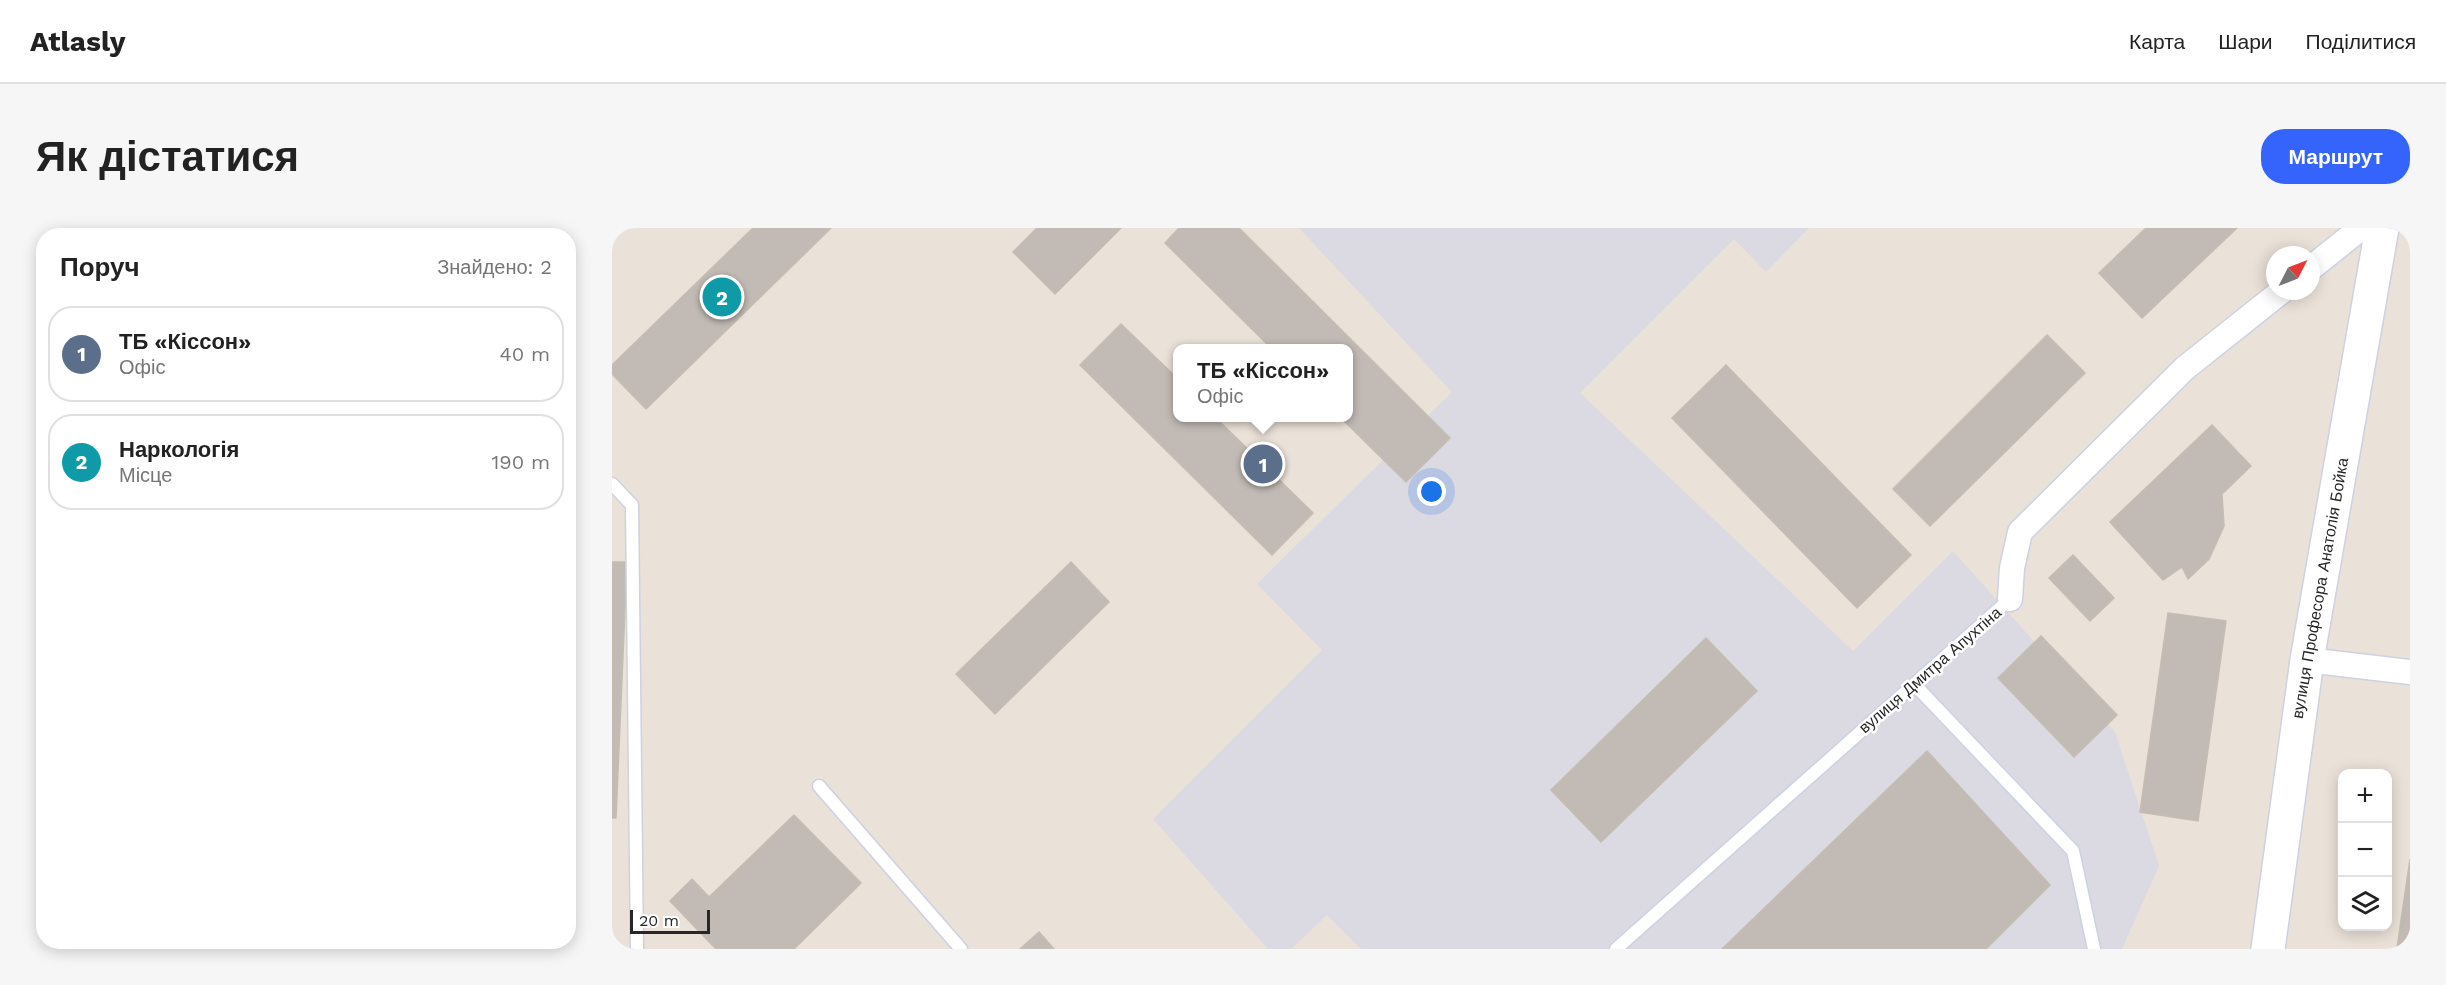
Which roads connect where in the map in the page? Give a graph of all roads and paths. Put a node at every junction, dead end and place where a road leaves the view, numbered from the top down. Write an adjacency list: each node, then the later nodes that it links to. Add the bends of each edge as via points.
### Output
1 (2361, 228): 3 (street)
2 (2382, 228): 7 (main road, вулиця Професора Анатолія Бойка)
3 (2320, 261)
4 (2271, 300): 6 (street, вулиця Дмитра Апухтіна, via 2185,368 2020,532)
5 (612, 484): 11 (lane, via 632,505)
6 (2010, 599): 9 (lane, вулиця Дмитра Апухтіна)
7 (2307, 660): 8 (street); 15 (main road, вулиця Професора Анатолія Бойка)
8 (2410, 672)
9 (1914, 684): 13 (lane, вулиця Дмитра Апухтіна); 14 (lane, via 2073,851)
10 (819, 786): 12 (lane)
11 (637, 949)
12 (961, 949)
13 (1616, 949)
14 (2094, 949)
15 (2268, 949)

